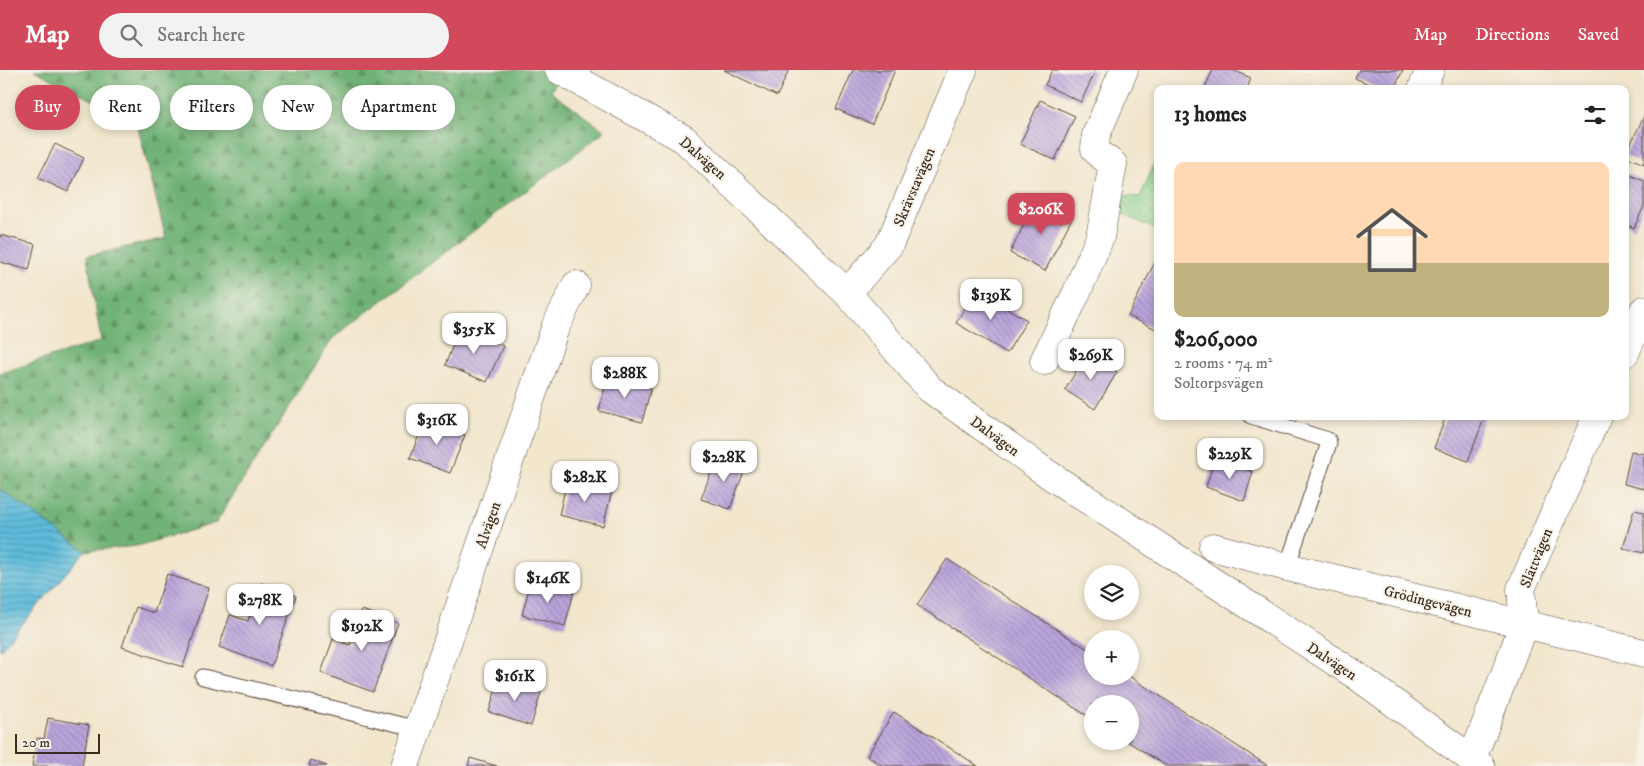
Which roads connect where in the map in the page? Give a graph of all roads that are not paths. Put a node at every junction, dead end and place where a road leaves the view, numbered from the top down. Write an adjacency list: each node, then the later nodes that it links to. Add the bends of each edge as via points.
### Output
1 (560, 70): 7 (street, Dalvägen, via 684,139)
2 (963, 70): 7 (street, Skrävstavägen, via 889,245)
3 (1124, 70): 10 (street, via 1096,135 1094,149 1113,164 1100,237)
4 (1430, 70): 5 (street)
5 (1424, 85)
6 (576, 285): 18 (street, Alvägen, via 555,328)
7 (847, 293): 19 (street, Dalvägen, via 930,388 1048,474 1357,676)
8 (1644, 310): 9 (street)
9 (1629, 344)
10 (1044, 361)
11 (1264, 420): 14 (lane, via 1328,440)
12 (1595, 420): 15 (street, Slättvägen, via 1520,589)
13 (1213, 547): 14 (street, Grödingevägen)
14 (1287, 567): 15 (street, Grödingevägen)
15 (1524, 624): 16 (street, Grödingevägen); 19 (street, Slättvägen, via 1478,744)
16 (1644, 653)
17 (203, 677): 18 (lane)
18 (418, 729): 20 (street, Alvägen)
19 (1476, 764)
20 (405, 766)

